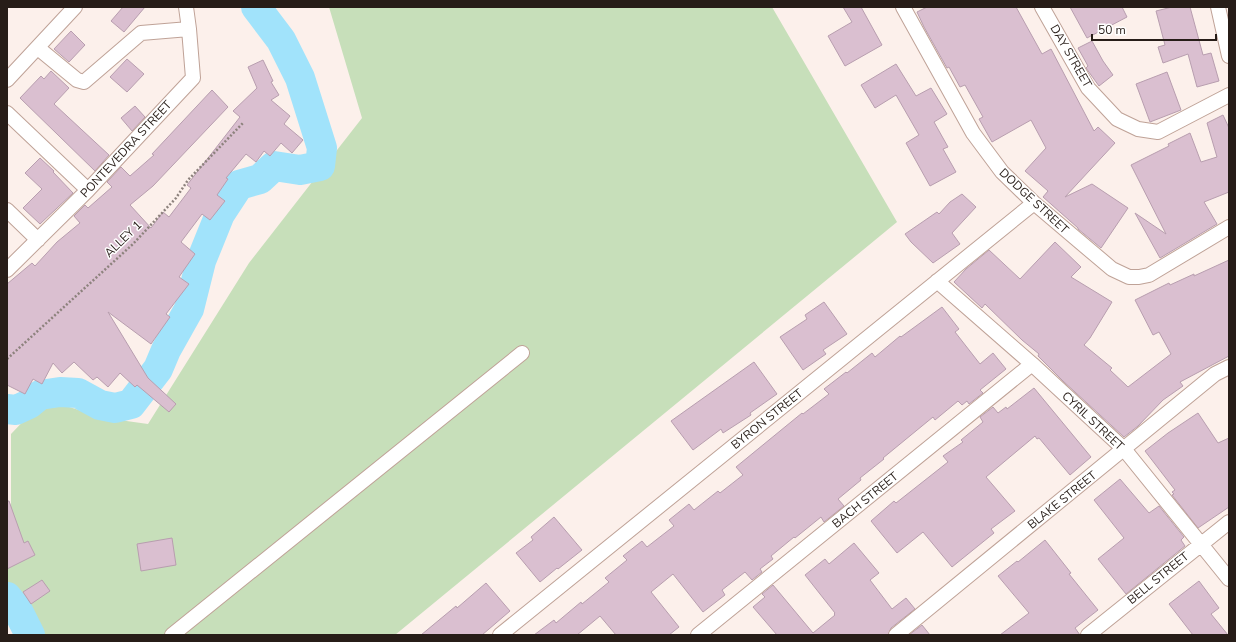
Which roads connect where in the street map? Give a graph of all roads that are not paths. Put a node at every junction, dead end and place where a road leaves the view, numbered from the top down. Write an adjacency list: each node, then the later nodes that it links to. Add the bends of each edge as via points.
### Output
1 (75, 7): 7 (street)
2 (186, 7): 6 (street, PONTEVEDRA STREET)
3 (903, 7): 13 (street, DODGE STREET, via 973,133 1002,172)
4 (1042, 7): 10 (street, DAY STREET, via 1088,88 1117,119 1138,130 1158,132)
5 (1218, 7): 8 (street)
6 (189, 28): 7 (street, via 141,33 84,82 77,80); 12 (street, PONTEVEDRA STREET, via 193,78)
7 (38, 48): 9 (street)
8 (1229, 56)
9 (7, 80)
10 (1229, 95)
11 (7, 113): 12 (street)
12 (88, 190): 16 (street, PONTEVEDRA STREET)
13 (1034, 203): 15 (street, DODGE STREET, via 1112,270 1129,277 1150,275); 18 (street, BYRON STREET)
14 (7, 210): 16 (street)
15 (1229, 227)
16 (38, 240): 17 (street, PONTEVEDRA STREET)
17 (7, 270)
18 (937, 281): 20 (street, CYRIL STREET); 27 (street, BYRON STREET)
19 (522, 352): 26 (street)
20 (1032, 364): 22 (street, CYRIL STREET); 28 (street, BACH STREET)
21 (1229, 367): 22 (street, BLAKE STREET, via 1215,374)
22 (1124, 449): 24 (street, CYRIL STREET); 29 (street, BLAKE STREET)
23 (1229, 522): 24 (street, BELL STREET)
24 (1200, 544): 25 (street, CYRIL STREET); 30 (street, BELL STREET)
25 (1229, 579)
26 (172, 635)
27 (500, 635)
28 (698, 635)
29 (896, 635)
30 (1088, 635)

